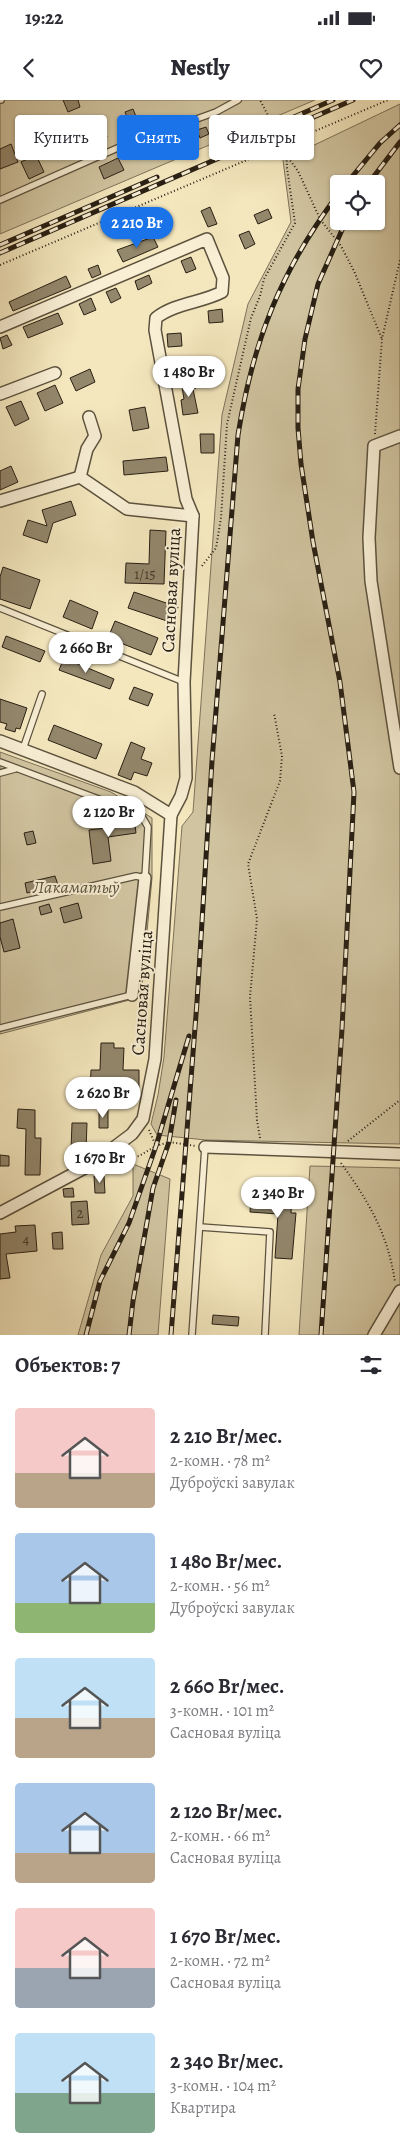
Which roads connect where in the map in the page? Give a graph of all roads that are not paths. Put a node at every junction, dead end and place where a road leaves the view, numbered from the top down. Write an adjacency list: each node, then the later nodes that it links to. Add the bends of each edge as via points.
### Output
1 (238, 100): 2 (lane, via 216,112 122,146)
2 (0, 200)
3 (0, 327): 10 (street, via 207,239 222,278 222,292 166,310 156,318 155,330 186,499)
4 (55, 373): 5 (street)
5 (0, 394)
6 (89, 417): 8 (street, via 95,436 87,449)
7 (400, 436): 17 (street, via 374,446 369,538 371,581)
8 (80, 477): 9 (street); 10 (street, Сасновая вуліца, via 127,509)
9 (0, 501)
10 (192, 516): 12 (street, Сасновая вуліца)
11 (0, 608): 12 (lane)
12 (184, 682): 20 (street, Сасновая вуліца, via 186,778)
13 (42, 694): 15 (lane)
14 (0, 741): 15 (street)
15 (23, 749): 20 (street, via 134,792)
16 (0, 762): 18 (lane)
17 (400, 768)
18 (16, 769): 19 (lane); 21 (lane, via 141,815 148,827)
19 (0, 773)
20 (171, 815): 27 (street, Сасновая вуліца, via 155,1059 143,1119 132,1134 92,1164)
21 (145, 878): 22 (lane, via 136,876); 23 (street)
22 (0, 907)
23 (132, 995): 24 (lane)
24 (0, 1028)
25 (206, 1147): 26 (street); 28 (lane)
26 (400, 1154)
27 (0, 1213)
28 (200, 1227): 30 (lane); 31 (lane, via 270,1232)
29 (398, 1293): 32 (street)
30 (192, 1335)
31 (265, 1335)
32 (374, 1335)

